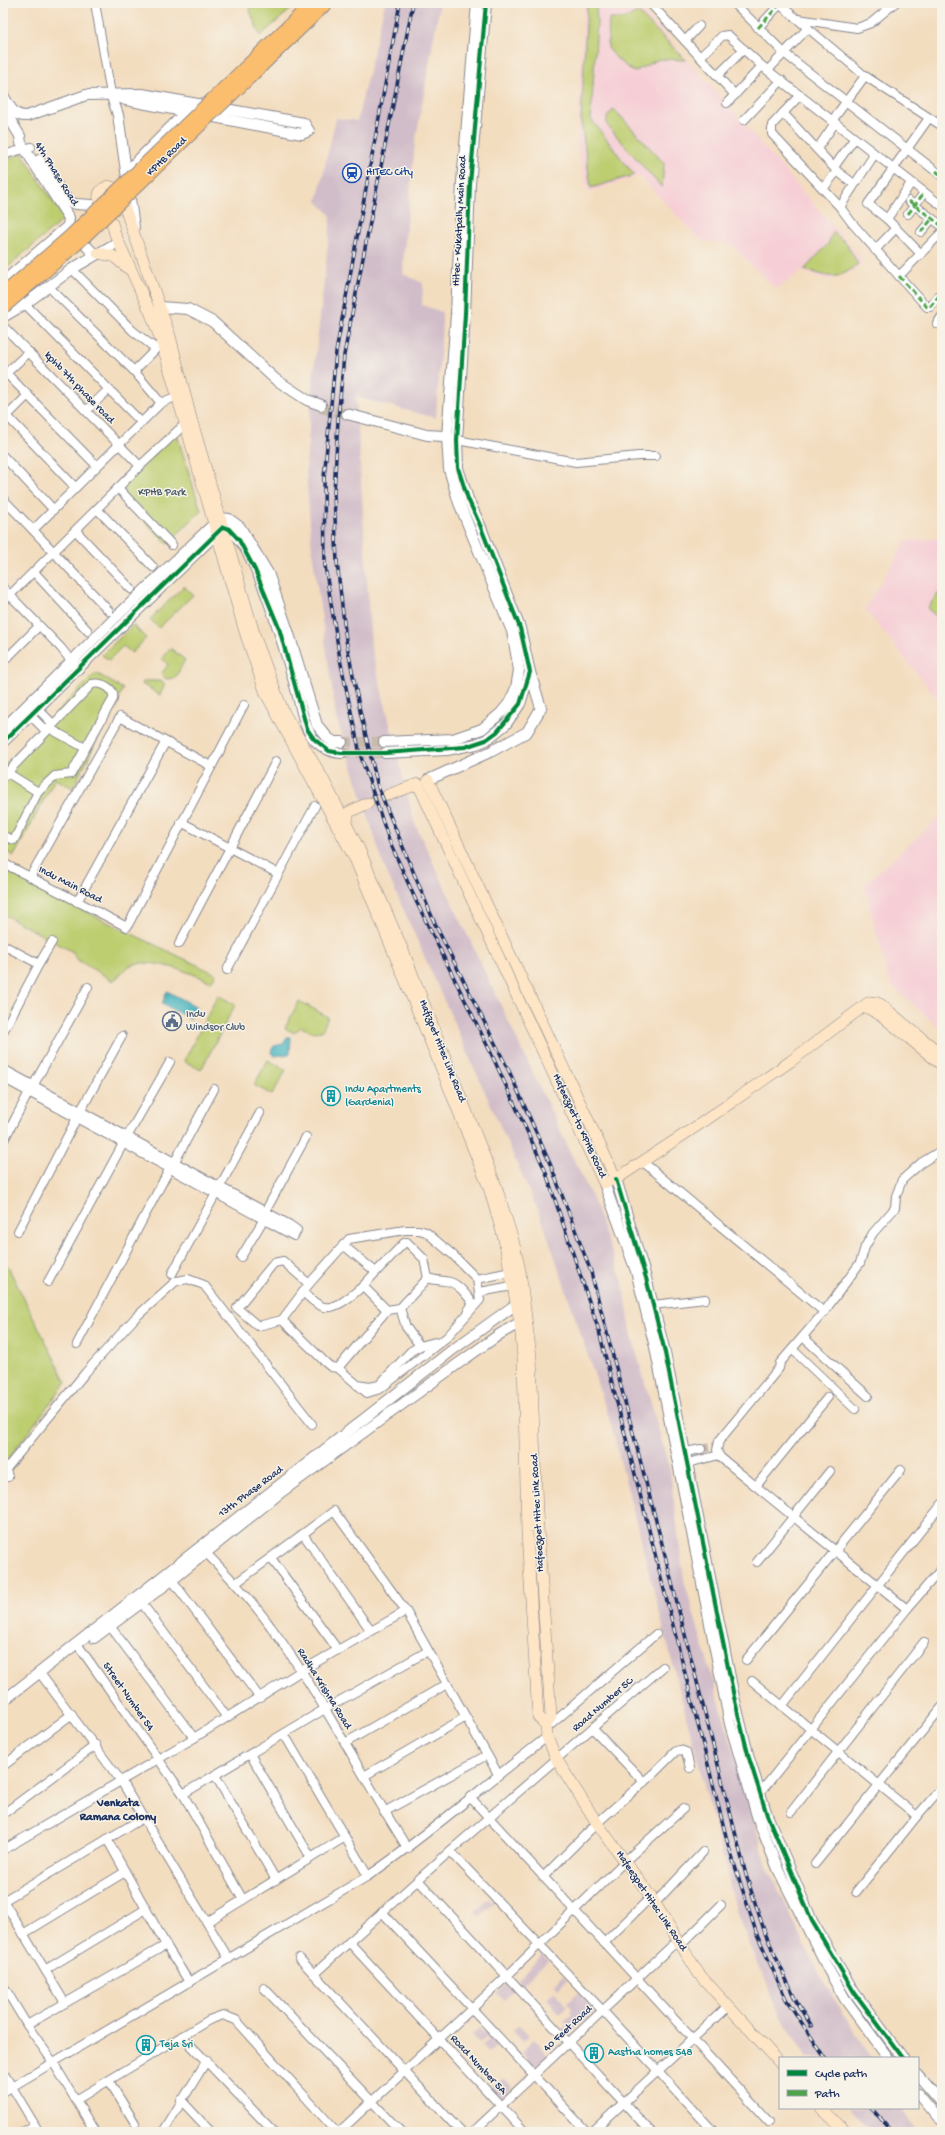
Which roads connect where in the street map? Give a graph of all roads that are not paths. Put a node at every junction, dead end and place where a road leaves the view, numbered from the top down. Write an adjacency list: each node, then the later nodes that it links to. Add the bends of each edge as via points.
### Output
1 (95, 3): 23 (street)
2 (312, 3): 72 (main road, KPHB Road, bridge, via 69,237)
3 (327, 3): 74 (main road, KPHB Road, bridge)
4 (477, 3): 91 (street, Hitec - Kukatpally Main Road, via 462,182)
5 (486, 3): 94 (street, Hitec - Kukatpally Main Road, via 470,184 465,314)
6 (660, 3): 9 (street)
7 (734, 3): 13 (street)
8 (895, 3): 11 (street, via 871,23 857,28)
9 (651, 4): 15 (street)
10 (779, 4): 11 (street); 13 (street)
11 (797, 19): 14 (street)
12 (700, 26): 15 (street)
13 (758, 28): 17 (street)
14 (808, 28): 17 (street); 21 (street)
15 (685, 41): 18 (street)
16 (744, 49): 18 (street, via 724,35); 19 (street); 20 (street)
17 (784, 52): 19 (street); 27 (street)
18 (700, 57): 20 (street)
19 (765, 68): 22 (street); 25 (street)
20 (718, 75): 25 (street)
21 (865, 76): 27 (street); 33 (street)
22 (782, 80): 26 (street); 34 (street)
23 (111, 94): 24 (street, via 86,95 21,117 14,113); 28 (street, via 142,94); 31 (street, via 126,100); 45 (street, via 118,115)
24 (3, 95)
25 (735, 95): 29 (street)
26 (800, 95): 32 (street); 35 (street)
27 (848, 101): 35 (street); 40 (street)
28 (193, 103): 31 (street); 31 (street, via 304,123 310,131 302,134)
29 (727, 103)
30 (3, 108): 38 (street, 4th Phase Road, via 20,136 21,143)
31 (185, 112): 45 (street)
32 (783, 113): 39 (street); 49 (street, via 772,125 772,134)
33 (929, 118): 36 (street); 40 (street)
34 (744, 120)
35 (834, 122): 37 (street); 39 (street)
36 (942, 126)
37 (854, 139): 42 (street); 44 (street)
38 (28, 148): 41 (street); 57 (street, 4th Phase Road, via 69,218); 62 (street, 4th Phase Road, via 69,202 92,205)
39 (817, 149): 44 (street)
40 (907, 149): 43 (street); 46 (street)
41 (3, 154)
42 (874, 155): 43 (street); 48 (street)
43 (892, 168): 47 (street); 56 (street, via 868,204)
44 (836, 169): 48 (street); 49 (street)
45 (127, 170): 59 (street)
46 (942, 176)
47 (911, 183): 50 (street); 56 (street)
48 (854, 184): 53 (street)
49 (823, 189): 53 (street)
50 (924, 193): 51 (street); 52 (street)
51 (912, 203): 54 (street); 55 (street)
52 (942, 206)
53 (840, 207): 63 (street)
54 (908, 214)
55 (932, 219): 60 (street); 61 (street)
56 (887, 220): 58 (street)
57 (68, 226): 64 (street); 69 (street)
58 (895, 229): 63 (street); 65 (street)
59 (135, 231): 62 (main road, via 121,197 115,188 108,186 100,190 98,197); 75 (main road)
60 (942, 231): 65 (street)
61 (921, 232)
62 (117, 238): 64 (street); 67 (main road)
63 (875, 250): 68 (street)
64 (96, 254): 66 (street); 67 (main road, via 113,256)
65 (921, 254): 68 (street)
66 (72, 269): 70 (street); 79 (street, via 133,331)
67 (132, 272): 75 (main road)
68 (899, 276): 71 (street, via 927,307 930,307)
69 (3, 282)
70 (50, 287): 73 (street); 81 (street)
71 (942, 292)
72 (3, 294)
73 (25, 304): 74 (street); 83 (street)
74 (3, 312)
75 (158, 312): 79 (main road); 87 (street, via 188,309 213,322 275,379); 105 (main road, via 170,336)
76 (942, 316): 77 (street)
77 (937, 324)
78 (3, 326): 80 (street, kphb 7th phase road)
79 (158, 346): 81 (street); 85 (main road)
80 (29, 352): 82 (street); 88 (street, kphb 7th phase road)
81 (134, 371): 86 (street)
82 (5, 375): 84 (street)
83 (108, 390): 88 (street); 90 (street)
84 (28, 395): 89 (street); 98 (street)
85 (177, 396): 86 (street); 92 (main road)
86 (161, 403): 90 (street)
87 (321, 406)
88 (86, 411): 95 (street, kphb 7th phase road)
89 (5, 418): 100 (street)
90 (141, 422): 95 (street)
91 (449, 423): 93 (street, via 442,429); 94 (street, Hitec - Kukatpally Main Road)
92 (185, 424): 99 (street); 105 (main road)
93 (428, 432): 94 (street); 94 (street, via 347,413 427,435)
94 (449, 438): 97 (street, via 576,462); 109 (street, via 449,469 453,487)
95 (119, 444): 98 (street); 99 (street, kphb 7th phase road)
96 (3, 456): 103 (street)
97 (656, 456)
98 (96, 465): 100 (street)
99 (140, 466): 101 (street)
100 (75, 487): 103 (street)
101 (118, 488): 104 (street); 108 (street)
102 (3, 498): 106 (street)
103 (53, 509): 106 (street)
104 (97, 509): 107 (street); 111 (street)
105 (219, 526): 121 (street); 128 (street, via 229,519 240,527 268,574 317,725 328,738 334,742); 132 (street, via 229,529 239,540 265,592 279,628 307,729 321,746); 143 (main road, Hafizpet Hitec Link Road, via 256,640 283,711 322,777); 182 (main road, via 245,632 266,694 356,861 489,1188)
106 (33, 530): 110 (street)
107 (76, 531): 110 (street); 114 (street)
108 (172, 545)
109 (483, 546): 122 (street, via 520,628); 129 (street, via 512,631 519,670 510,702 492,722 469,734 453,739)
110 (54, 552): 112 (street); 117 (street)
111 (152, 567)
112 (34, 572): 115 (street); 119 (street)
113 (3, 588): 115 (street)
114 (131, 589)
115 (9, 595): 116 (street); 118 (street)
116 (3, 602)
117 (109, 611)
118 (39, 626): 120 (street); 121 (street)
119 (88, 631)
120 (3, 662)
121 (74, 665): 124 (street); 126 (street)
122 (530, 672): 133 (street, via 520,704 506,724 486,740 447,750); 137 (street, via 541,708 527,732)
123 (244, 705): 135 (street)
124 (33, 711): 125 (street); 127 (street)
125 (49, 728): 131 (street); 131 (street, via 92,684 99,683 111,690 113,699); 136 (street)
126 (3, 729)
127 (3, 742)
128 (342, 742)
129 (384, 742)
130 (165, 743): 135 (street); 148 (street, via 120,717); 149 (street)
131 (85, 748): 138 (street, via 71,774 55,776)
132 (341, 753)
133 (385, 753)
134 (276, 761): 145 (street)
135 (211, 766): 142 (street)
136 (4, 773): 138 (street)
137 (423, 782): 139 (main road); 174 (main road); 175 (main road, Hafeezpet to KPHB Road)
138 (38, 792): 144 (street, via 16,838 12,840)
139 (388, 795)
140 (368, 803): 143 (main road, via 349,812)
141 (315, 806): 147 (street)
142 (181, 822): 145 (street); 149 (street, Indu Main Road, via 127,927)
143 (346, 825): 182 (main road, Hafizpet Hitec Link Road, via 404,953 496,1186 513,1240)
144 (3, 836)
145 (230, 847): 147 (street); 151 (street)
146 (3, 863): 148 (street, Indu Main Road)
147 (277, 873): 154 (street)
148 (30, 877): 149 (street, Indu Main Road)
149 (77, 902)
150 (52, 942): 153 (street)
151 (179, 944)
152 (3, 945): 153 (street)
153 (39, 964): 157 (street)
154 (227, 970)
155 (88, 987): 164 (street)
156 (864, 1006): 159 (main road, via 872,1002 880,1004); 161 (main road, via 882,1016); 172 (main road, Hafeezpet to KPHB Road, via 791,1061)
157 (3, 1032)
158 (122, 1036): 167 (street)
159 (942, 1055)
160 (170, 1062): 169 (street)
161 (942, 1065)
162 (3, 1069): 164 (street)
163 (3, 1078): 164 (street)
164 (31, 1089): 167 (street); 170 (street)
165 (214, 1089): 173 (street)
166 (260, 1113): 176 (street)
167 (78, 1115): 169 (street); 178 (street)
168 (306, 1137): 177 (street)
169 (125, 1140): 173 (street); 186 (street)
170 (3, 1142)
171 (942, 1150): 197 (street, via 921,1163 902,1180 894,1208 873,1233 860,1263)
172 (643, 1162): 174 (main road, Hafeezpet to KPHB Road); 197 (street)
173 (172, 1166): 176 (street); 201 (street)
174 (616, 1179): 175 (main road, Hafeezpet to KPHB Road); 194 (street)
175 (604, 1183): 335 (street, via 636,1271 655,1348 727,1708 738,1757 758,1819 778,1869 828,1969)
176 (218, 1190): 177 (street); 183 (street)
177 (264, 1215): 180 (street)
178 (18, 1231)
179 (343, 1245): 181 (street); 185 (street, via 349,1239 419,1230 426,1232); 187 (street)
180 (241, 1257)
181 (376, 1272): 184 (street, via 406,1242 424,1259); 189 (street)
182 (515, 1272): 185 (street); 188 (main road, Hafizpet Hitec Link Road)
183 (172, 1274)
184 (428, 1278): 195 (street); 202 (street, via 438,1282 450,1282 473,1304 433,1344)
185 (477, 1279): 191 (street)
186 (48, 1282)
187 (309, 1284): 190 (street); 198 (street, via 283,1261 279,1261 274,1263 237,1308 258,1326)
188 (517, 1285): 191 (street); 193 (main road, Hafizpet Hitec Link Road)
189 (363, 1286): 190 (street, via 350,1297 329,1307 318,1304); 196 (street)
190 (303, 1292): 198 (street)
191 (480, 1292): 207 (street, via 480,1300 447,1337 380,1389 368,1393)
192 (705, 1299): 194 (street)
193 (520, 1301): 199 (main road, Hafeezpet Hitec Link Road); 203 (street, 13th Phase Road)
194 (653, 1305): 213 (street)
195 (400, 1308): 196 (street); 202 (street, via 406,1327)
196 (388, 1310): 206 (street)
197 (824, 1312): 200 (street)
198 (282, 1320): 206 (street, via 326,1363)
199 (523, 1321): 205 (street, 13th Phase Road); 257 (main road, Hafeezpet Hitec Link Road, via 527,1357 524,1459 533,1630 538,1717)
200 (803, 1338): 204 (street); 208 (street)
201 (77, 1344)
202 (420, 1346): 207 (street, via 411,1351 379,1385)
203 (451, 1351): 205 (street); 237 (street, 13th Phase Road)
204 (792, 1352): 210 (street); 214 (street, via 785,1366 780,1368 719,1441)
205 (459, 1362): 224 (street, 13th Phase Road, via 280,1493)
206 (338, 1368): 207 (street)
207 (357, 1385)
208 (868, 1396)
209 (828, 1397): 219 (street)
210 (855, 1409)
211 (312, 1424): 218 (street, via 204,1284 188,1279 176,1281 135,1318 86,1372 6,1469)
212 (701, 1449): 213 (street)
213 (686, 1452): 215 (street)
214 (719, 1455): 215 (street); 219 (street)
215 (688, 1463): 277 (street, via 734,1697)
216 (901, 1470): 223 (street)
217 (830, 1471): 221 (street)
218 (8, 1477)
219 (756, 1486): 221 (street)
220 (942, 1504): 230 (street)
221 (794, 1517): 223 (street); 226 (street)
222 (303, 1534): 225 (street); 233 (street, via 334,1511); 235 (street)
223 (835, 1550): 230 (street); 242 (street)
224 (206, 1552): 228 (street, 13th Phase Road); 229 (street, Radha Krishna Road)
225 (271, 1558): 229 (street); 240 (street)
226 (757, 1562)
227 (942, 1568): 232 (street)
228 (172, 1580): 231 (street, 13th Phase Road); 248 (street)
229 (236, 1583): 244 (street, Radha Krishna Road, via 271,1626)
230 (878, 1585): 232 (street); 250 (street)
231 (141, 1602): 234 (street, 13th Phase Road); 254 (street)
232 (907, 1609): 258 (street)
233 (406, 1611): 235 (street); 241 (street)
234 (110, 1626): 237 (street, 13th Phase Road); 260 (street)
235 (371, 1631): 240 (street)
236 (656, 1634): 257 (street)
237 (91, 1636): 239 (street, 13th Phase Road); 249 (street, 13th Phase Road)
238 (924, 1642): 263 (street)
239 (80, 1648): 245 (street, 13th Phase Road); 266 (street, Street Number 54)
240 (338, 1650): 244 (street)
241 (428, 1651): 247 (street); 252 (street)
242 (746, 1660)
243 (663, 1667): 256 (street, Road Number 5C)
244 (301, 1671): 248 (street); 252 (street, Radha Krishna Road)
245 (42, 1676): 249 (street, 13th Phase Road); 253 (street)
246 (752, 1681): 250 (street)
247 (447, 1684): 255 (street); 261 (street)
248 (260, 1698): 254 (street)
249 (4, 1700)
250 (782, 1706): 258 (street)
251 (942, 1707): 275 (street)
252 (325, 1709): 259 (street); 261 (street, Radha Krishna Road)
253 (72, 1714): 262 (street); 268 (street)
254 (226, 1716): 260 (street)
255 (466, 1717): 265 (street); 272 (street)
256 (593, 1729): 267 (street, Road Number 5C); 274 (street)
257 (546, 1730): 267 (main road, Hafeezpet Hitec Link Road); 270 (street)
258 (811, 1730): 263 (street); 277 (street)
259 (284, 1734): 264 (street); 288 (street)
260 (194, 1738): 266 (street)
261 (345, 1743): 272 (street, Radha Krishna Road)
262 (96, 1746): 273 (street); 283 (street)
263 (837, 1751): 275 (street); 282 (street)
264 (250, 1754): 271 (street); 294 (street)
265 (487, 1755): 270 (street); 281 (street)
266 (158, 1759): 273 (street); 278 (street, Street Number 54)
267 (557, 1760): 286 (street, Road Number 5C); 287 (main road, Hafeezpet Hitec Link Road)
268 (3, 1766)
269 (690, 1768): 274 (street, via 686,1752 680,1750)
270 (498, 1774): 279 (street)
271 (215, 1775): 278 (street); 300 (street)
272 (364, 1776): 281 (street, Radha Krishna Road)
273 (121, 1781): 285 (street); 291 (street)
274 (644, 1782): 287 (street)
275 (878, 1785): 284 (street); 296 (street)
276 (942, 1787): 284 (street)
277 (760, 1793): 336 (street, via 789,1870 812,1921 854,1992)
278 (183, 1794): 303 (street, Street Number 54)
279 (470, 1797): 286 (street); 290 (street)
280 (683, 1809): 295 (street)
281 (384, 1812): 290 (street, Radha Krishna Road)
282 (791, 1812)
283 (3, 1814)
284 (917, 1816): 302 (street)
285 (143, 1818): 289 (street); 310 (street)
286 (489, 1818): 292 (street, Road Number 5C); 299 (street)
287 (597, 1823): 295 (main road, Hafeezpet Hitec Link Road); 299 (street)
288 (345, 1837): 294 (street); 298 (street)
289 (107, 1839): 297 (street); 305 (street)
290 (408, 1849): 298 (street)
291 (3, 1850)
292 (450, 1851): 301 (street, Road Number 5C); 315 (street)
293 (703, 1852): 304 (street)
294 (311, 1858): 300 (street)
295 (625, 1861): 304 (main road, Hafeezpet Hitec Link Road); 308 (street)
296 (815, 1864)
297 (125, 1872): 307 (street); 311 (street)
298 (368, 1876): 317 (street)
299 (543, 1877): 308 (street)
300 (276, 1880): 303 (street)
301 (418, 1880): 309 (street, Road Number 5C); 321 (street)
302 (856, 1892)
303 (243, 1900): 310 (street)
304 (653, 1900): 313 (street); 314 (main road, Hafeezpet Hitec Link Road)
305 (3, 1901): 311 (street)
306 (721, 1905): 314 (street, 40 Feet Road)
307 (146, 1909): 316 (street); 319 (street)
308 (574, 1910): 313 (street); 315 (street)
309 (382, 1912): 312 (street, Road Number 5C); 328 (street)
310 (207, 1922): 317 (street)
311 (23, 1934): 319 (street)
312 (349, 1942): 320 (street, Road Number 5C); 332 (street, Road Number 5A)
313 (604, 1943): 322 (street)
314 (679, 1943): 322 (street, 40 Feet Road); 327 (main road, Hafeezpet Hitec Link Road, via 699,1974)
315 (540, 1944): 321 (street); 329 (street)
316 (166, 1945): 323 (street); 326 (street)
317 (229, 1958): 323 (street)
318 (299, 1958): 320 (street)
319 (44, 1970): 326 (street)
320 (314, 1974): 340 (street)
321 (506, 1977): 328 (street); 334 (street)
322 (637, 1979): 329 (street, 40 Feet Road); 333 (street)
323 (189, 1982): 338 (street)
324 (3, 1985): 330 (street)
325 (264, 1988): 351 (street)
326 (64, 2003): 330 (street)
327 (728, 2006): 333 (street); 339 (main road, Hafeezpet Hitec Link Road)
328 (472, 2008): 332 (street); 343 (street)
329 (603, 2011): 334 (street, 40 Feet Road); 341 (street)
330 (26, 2025): 338 (street)
331 (182, 2036): 337 (street); 345 (street); 366 (street, via 218,2016 229,2016 236,2020)
332 (439, 2039): 340 (street); 354 (street, Road Number 5A)
333 (693, 2039): 341 (street); 357 (street)
334 (568, 2044): 343 (street, 40 Feet Road); 352 (street)
335 (887, 2057)
336 (902, 2057)
337 (207, 2060): 350 (street); 365 (street)
338 (53, 2062): 346 (street); 349 (street)
339 (779, 2062)
340 (404, 2070): 351 (street); 368 (street)
341 (658, 2071): 352 (street); 374 (street)
342 (3, 2072): 346 (street)
343 (535, 2075): 354 (street, 40 Feet Road); 371 (street)
344 (919, 2076): 353 (street)
345 (109, 2081): 349 (street); 358 (street)
346 (12, 2087): 347 (street); 359 (street)
347 (3, 2092)
348 (919, 2095): 356 (street)
349 (76, 2100): 362 (street)
350 (181, 2100): 363 (street); 364 (street)
351 (372, 2101): 366 (street); 367 (street)
352 (624, 2102): 372 (street); 373 (street)
353 (942, 2103)
354 (501, 2106): 369 (street, 40 Feet Road); 370 (street, Road Number 5A)
355 (822, 2109): 375 (main road)
356 (942, 2120)
357 (769, 2122)
358 (135, 2123)
359 (34, 2124): 360 (street); 361 (street)
360 (22, 2132)
361 (38, 2132)
362 (95, 2132)
363 (163, 2132)
364 (211, 2132)
365 (274, 2132)
366 (338, 2132)
367 (401, 2132)
368 (461, 2132)
369 (473, 2132)
370 (525, 2132)
371 (587, 2132)
372 (592, 2132)
373 (651, 2132)
374 (714, 2132)
375 (846, 2132)

